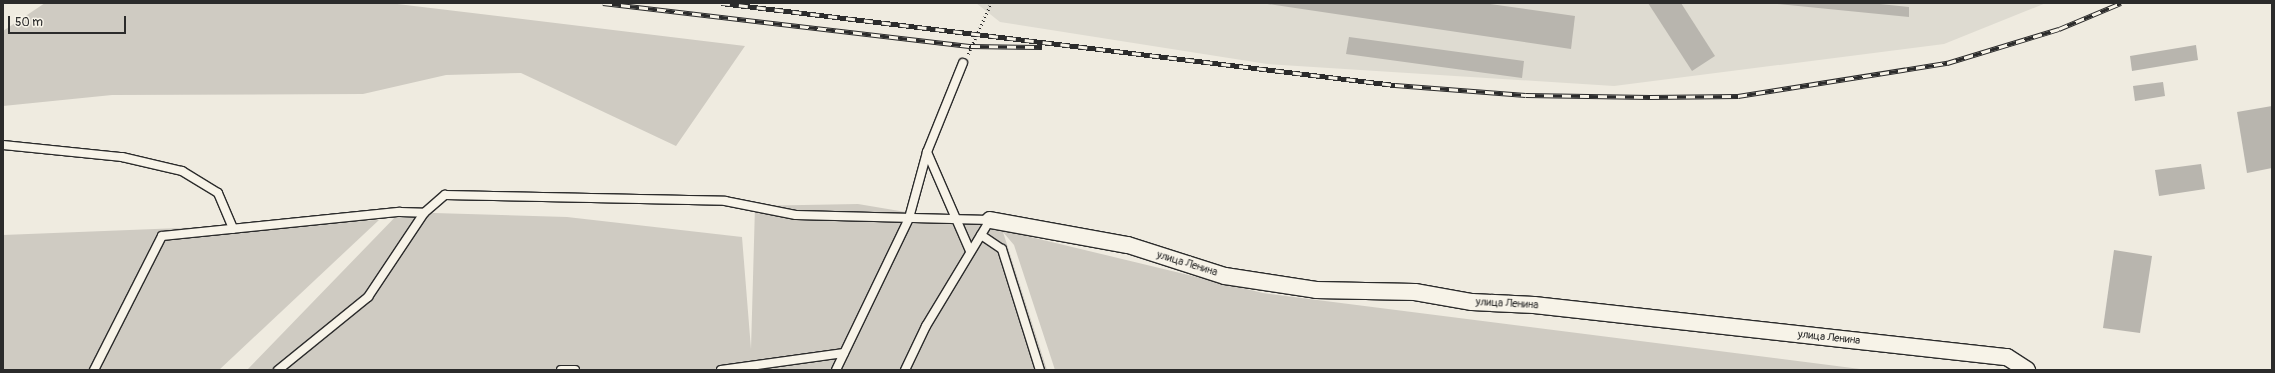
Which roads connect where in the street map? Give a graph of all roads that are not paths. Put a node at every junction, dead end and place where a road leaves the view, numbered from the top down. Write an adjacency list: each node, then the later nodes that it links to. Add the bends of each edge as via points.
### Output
1 (963, 63): 3 (lane)
2 (3, 145): 8 (lane, via 122,157 182,171 218,193)
3 (927, 152): 5 (lane); 6 (lane)
4 (424, 213): 5 (lane, via 445,195 725,201 796,216); 8 (lane); 13 (lane, via 368,298)
5 (909, 218): 6 (lane); 11 (lane)
6 (956, 218): 7 (lane); 10 (lane)
7 (990, 220): 9 (lane); 20 (street, улица Ленина, via 1128,245 1225,276 1316,290 1414,292 1472,302 1534,305 2007,357)
8 (233, 229): 12 (lane, via 162,236)
9 (981, 235): 10 (lane); 19 (lane, via 1002,249)
10 (970, 252): 18 (lane, via 926,326)
11 (844, 353): 16 (lane); 17 (lane)
12 (94, 370)
13 (278, 370)
14 (561, 370): 15 (lane)
15 (575, 370)
16 (720, 370)
17 (836, 370)
18 (905, 370)
19 (1040, 370)
20 (2027, 370)

